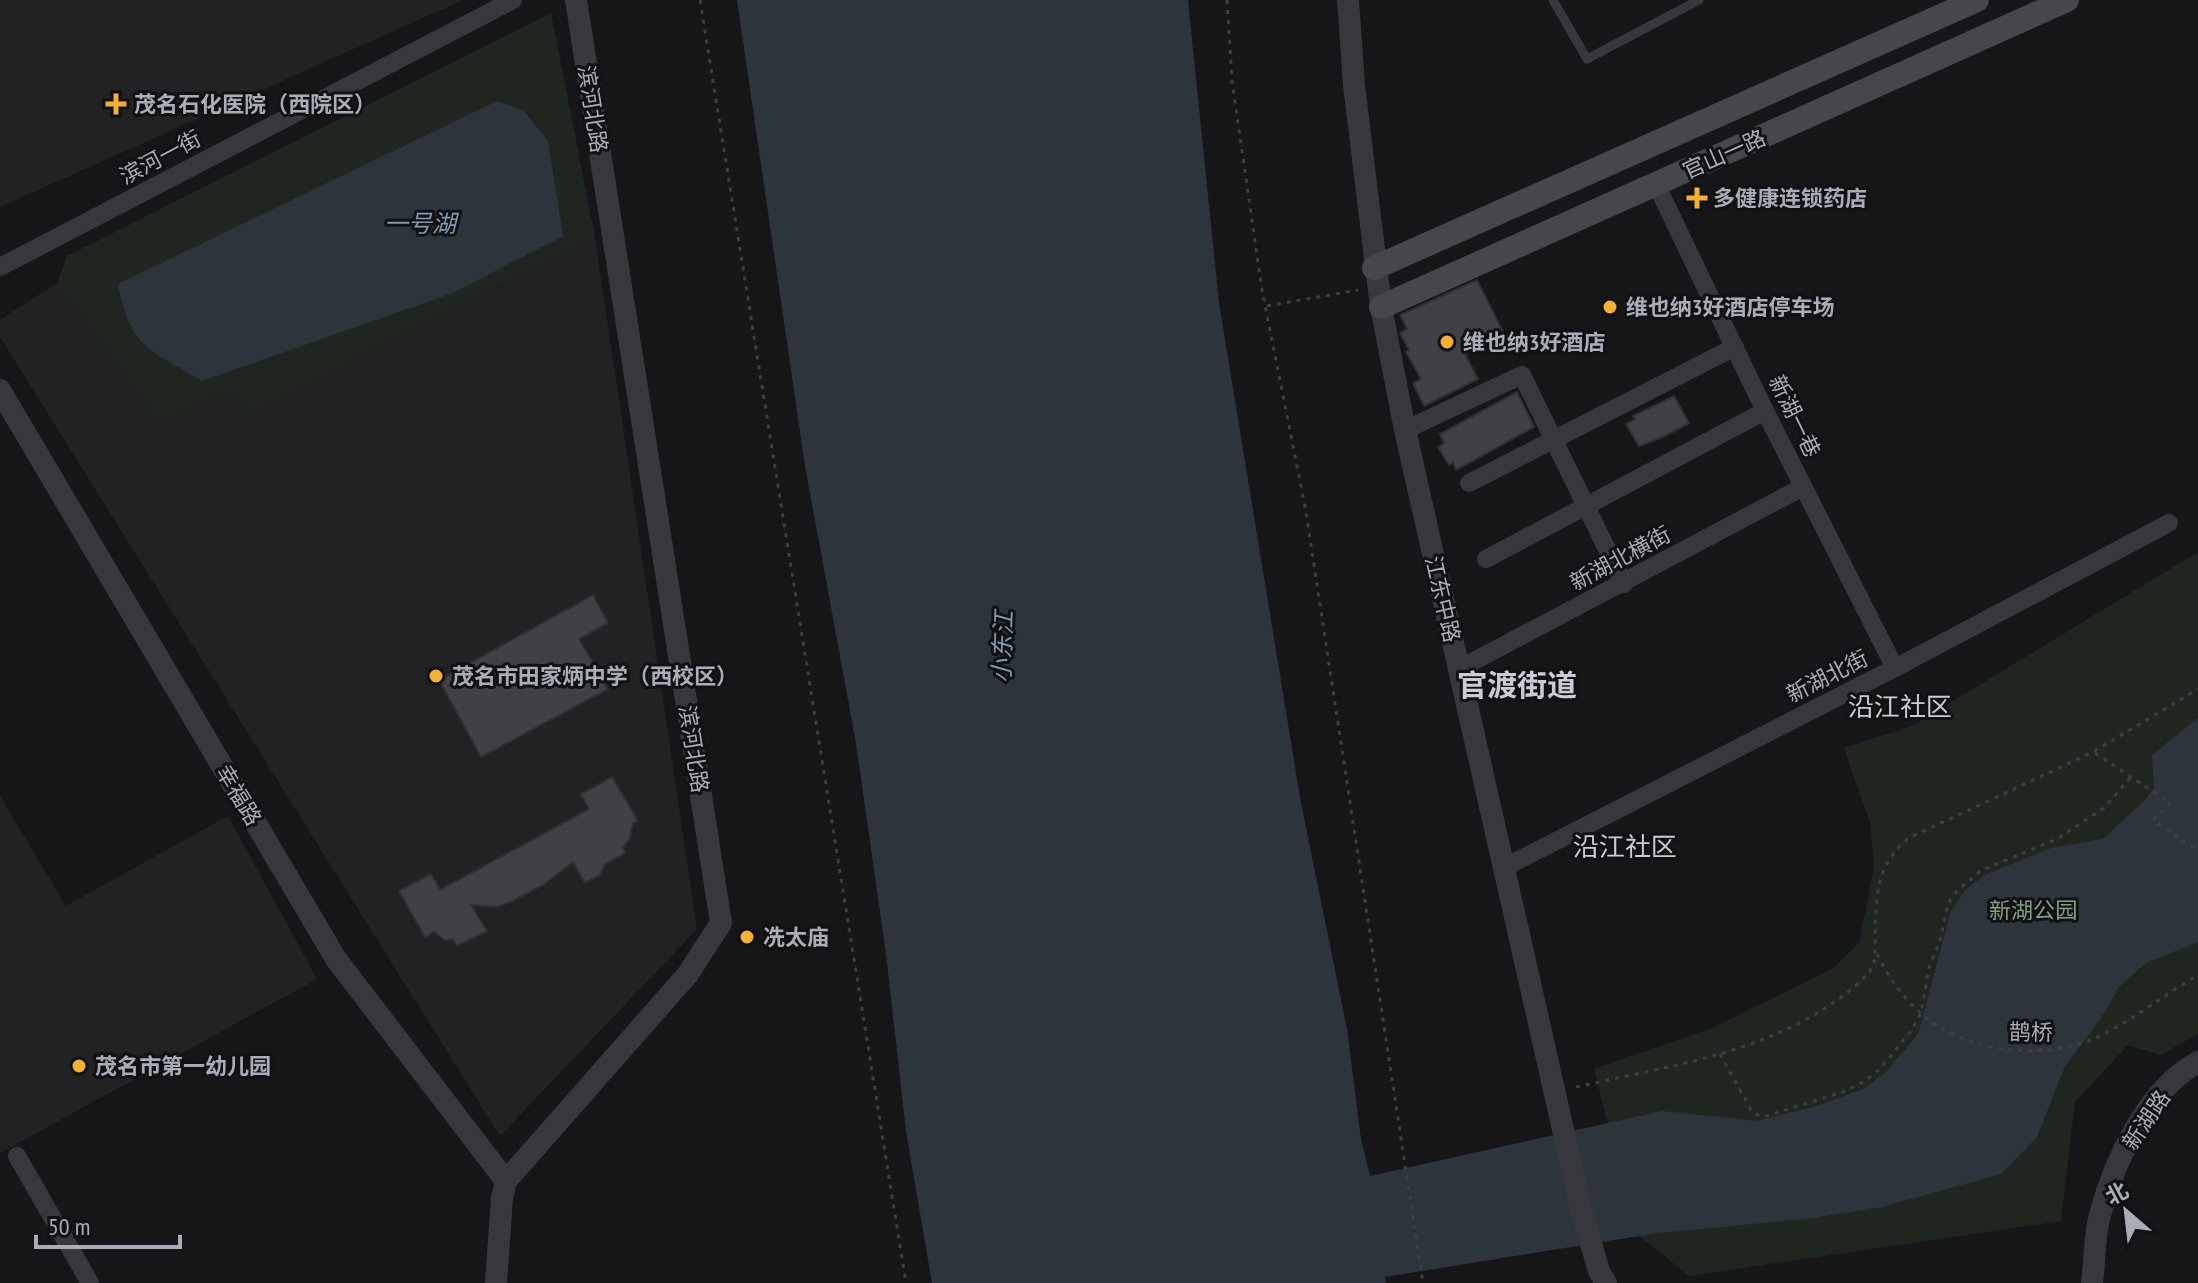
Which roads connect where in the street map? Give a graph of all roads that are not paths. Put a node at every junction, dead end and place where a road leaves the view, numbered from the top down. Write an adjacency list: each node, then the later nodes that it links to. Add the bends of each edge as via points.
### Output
1 (513, 0): 11 (street, 滨河一街)
2 (576, 0): 29 (street, 滨河北路, via 721,923 688,974)
3 (1348, 0): 12 (street, 江东中路)
4 (1553, 0): 5 (lane, via 1587,59)
5 (1699, 0)
6 (1977, 0): 9 (main road, 官山一路)
7 (2067, 0): 8 (main road, 官山一路)
8 (1656, 184): 10 (main road, 官山一路); 13 (street, 新湖一巷)
9 (1492, 216): 10 (main road); 12 (main road, 官山一路)
10 (1507, 251): 12 (main road, 官山一路)
11 (0, 267)
12 (1377, 287): 16 (street, 江东中路)
13 (1735, 347): 15 (street, 新湖一巷); 17 (street)
14 (0, 390): 29 (street, 幸福路, via 336,959)
15 (1765, 411): 19 (street, 新湖一巷); 20 (street)
16 (1405, 430): 17 (street, via 1522,375); 25 (street, 江东中路)
17 (1554, 439): 18 (street); 20 (street)
18 (1469, 483)
19 (1803, 487): 23 (street, 新湖北横街); 24 (street, 新湖一巷)
20 (1587, 505): 22 (street); 23 (street)
21 (2169, 523): 24 (street, 新湖北街)
22 (1486, 559)
23 (1624, 584): 25 (street, 新湖北横街)
24 (1895, 668): 26 (street, 新湖北街)
25 (1459, 669): 26 (street, 江东中路)
26 (1505, 867): 32 (street, 江东中路, via 1581,1209)
27 (2198, 1062): 33 (street, 新湖路, via 2182,1070 2125,1145 2099,1216)
28 (17, 1156): 30 (street)
29 (506, 1181): 31 (street)
30 (90, 1283)
31 (496, 1283)
32 (1606, 1283)
33 (2092, 1283)

